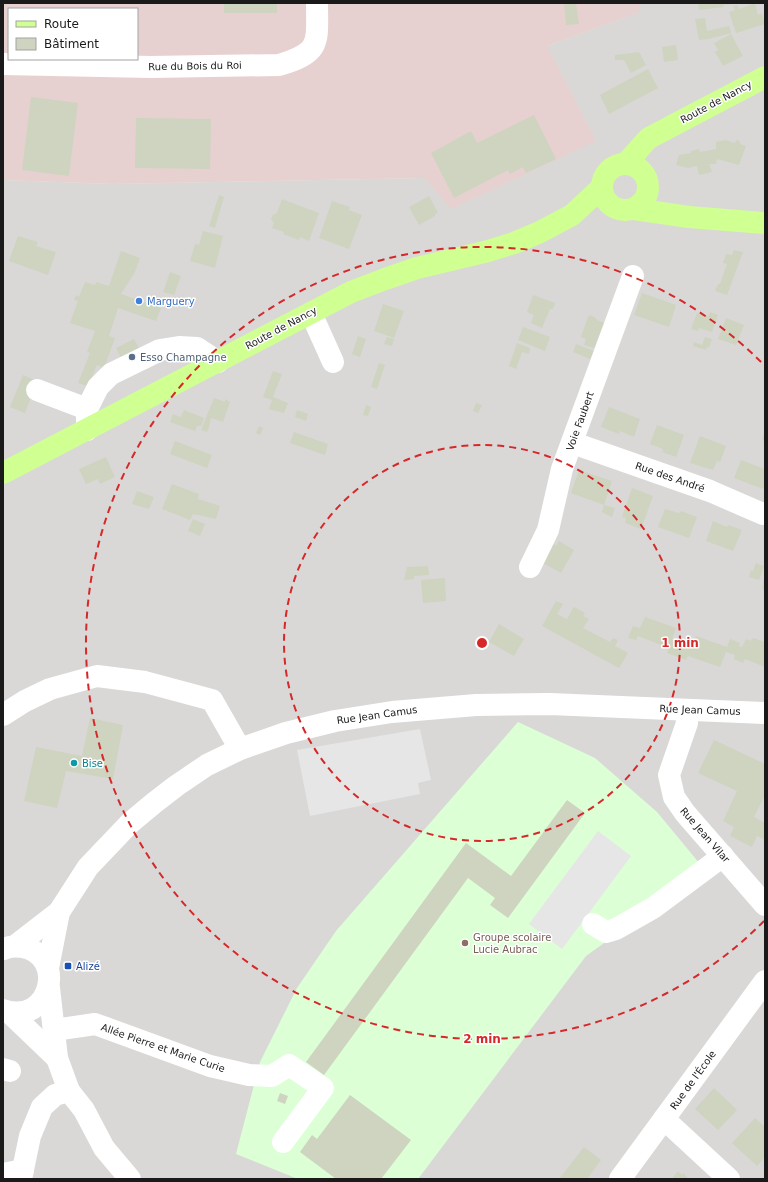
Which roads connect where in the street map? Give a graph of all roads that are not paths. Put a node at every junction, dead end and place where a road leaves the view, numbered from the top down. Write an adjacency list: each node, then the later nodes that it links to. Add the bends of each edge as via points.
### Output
1 (317, 3): 2 (street, Rue du Bois du Roi, via 317,38 314,46 297,60 279,65 151,67)
2 (3, 64)
3 (765, 76): 4 (main road, Route de Nancy)
4 (667, 128): 5 (main road, Route de Nancy, via 649,138); 6 (main road, Route de Nancy, via 658,137 648,155)
5 (624, 164): 6 (main road, via 637,167); 7 (main road, via 612,169)
6 (646, 182): 9 (main road, via 645,199); 11 (main road, via 658,199 669,208)
7 (602, 187): 8 (main road, via 605,198); 10 (main road, Route de Nancy)
8 (612, 206): 9 (main road, via 619,209); 10 (main road, Route de Nancy)
9 (634, 209): 11 (main road)
10 (572, 215): 14 (main road, Route de Nancy, via 514,243 385,279 351,292)
11 (689, 217): 12 (main road)
12 (765, 223)
13 (634, 276): 19 (street, Voie Faubert)
14 (311, 313): 15 (main road, Route de Nancy); 16 (street)
15 (218, 362): 18 (main road, Route de Nancy); 18 (street, via 197,348 160,350 111,374 98,387)
16 (333, 362)
17 (37, 390): 18 (street)
18 (87, 419): 20 (main road, Route de Nancy)
19 (573, 443): 21 (street, Rue des André); 22 (street, Voie Faubert, via 562,469 548,530)
20 (3, 473)
21 (765, 513)
22 (530, 567)
23 (686, 710): 24 (street, Rue Jean Camus); 26 (street, Rue Jean Camus, via 550,704 427,708 335,721 286,733); 27 (street, Rue Jean Vilar, via 687,723 669,775 674,797)
24 (765, 713)
25 (3, 715): 26 (street, via 50,689 96,676 145,682 212,700)
26 (240, 749): 29 (street, Rue Jean Camus, via 207,765 130,823 88,867)
27 (723, 856): 28 (street, Rue Jean Vilar); 30 (street, via 653,908 616,929 606,932)
28 (765, 905)
29 (59, 912): 31 (street, Rue Jean Camus); 32 (street, Rue Jean Camus)
30 (593, 924)
31 (9, 948): 32 (street, via 29,948 40,956)
32 (48, 978): 34 (street, via 45,998 38,1005 25,1012); 35 (street)
33 (765, 981): 38 (street, Rue de l'École)
34 (7, 1012): 36 (street)
35 (54, 1030): 36 (street); 39 (street, Allée Pierre et Marie Curie, via 95,1024 210,1066 249,1075 272,1076 289,1065 324,1088)
36 (57, 1058): 37 (street)
37 (69, 1091): 40 (street, via 55,1096 42,1107); 41 (street, via 84,1110 104,1148)
38 (664, 1118): 42 (street, Rue de l'École); 43 (street)
39 (283, 1142)
40 (16, 1174)
41 (130, 1179)
42 (620, 1179)
43 (729, 1179)

